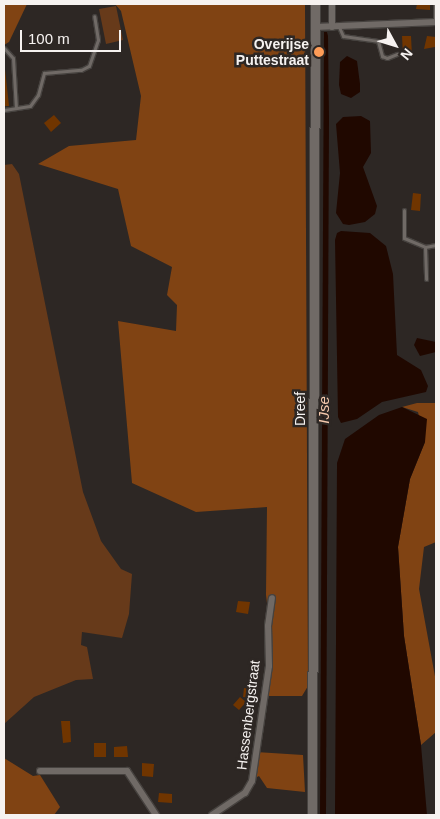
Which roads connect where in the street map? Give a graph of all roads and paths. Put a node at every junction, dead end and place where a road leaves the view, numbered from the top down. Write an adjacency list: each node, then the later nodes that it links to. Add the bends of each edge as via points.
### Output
1 (315, 4): 6 (main road, Dreef)
2 (332, 4): 6 (street, Dreef)
3 (436, 4): 5 (lane)
4 (94, 16): 10 (lane, via 98,40 89,66 82,70 44,73 38,95 30,106)
5 (436, 22): 7 (street)
6 (324, 27): 7 (street); 20 (main road, Dreef)
7 (339, 27): 9 (lane, via 344,36 378,42 382,56 387,58)
8 (4, 48): 10 (lane, via 14,58)
9 (397, 54)
10 (16, 108): 11 (lane)
11 (4, 110)
12 (404, 210): 14 (lane, via 404,238)
13 (436, 245): 14 (lane)
14 (425, 247): 15 (lane)
15 (426, 279)
16 (272, 598): 19 (street, Hassenbergstraat, via 268,666 252,781 245,793)
17 (40, 771): 18 (street, via 122,770 136,780)
18 (156, 815)
19 (212, 815)
20 (312, 815)

